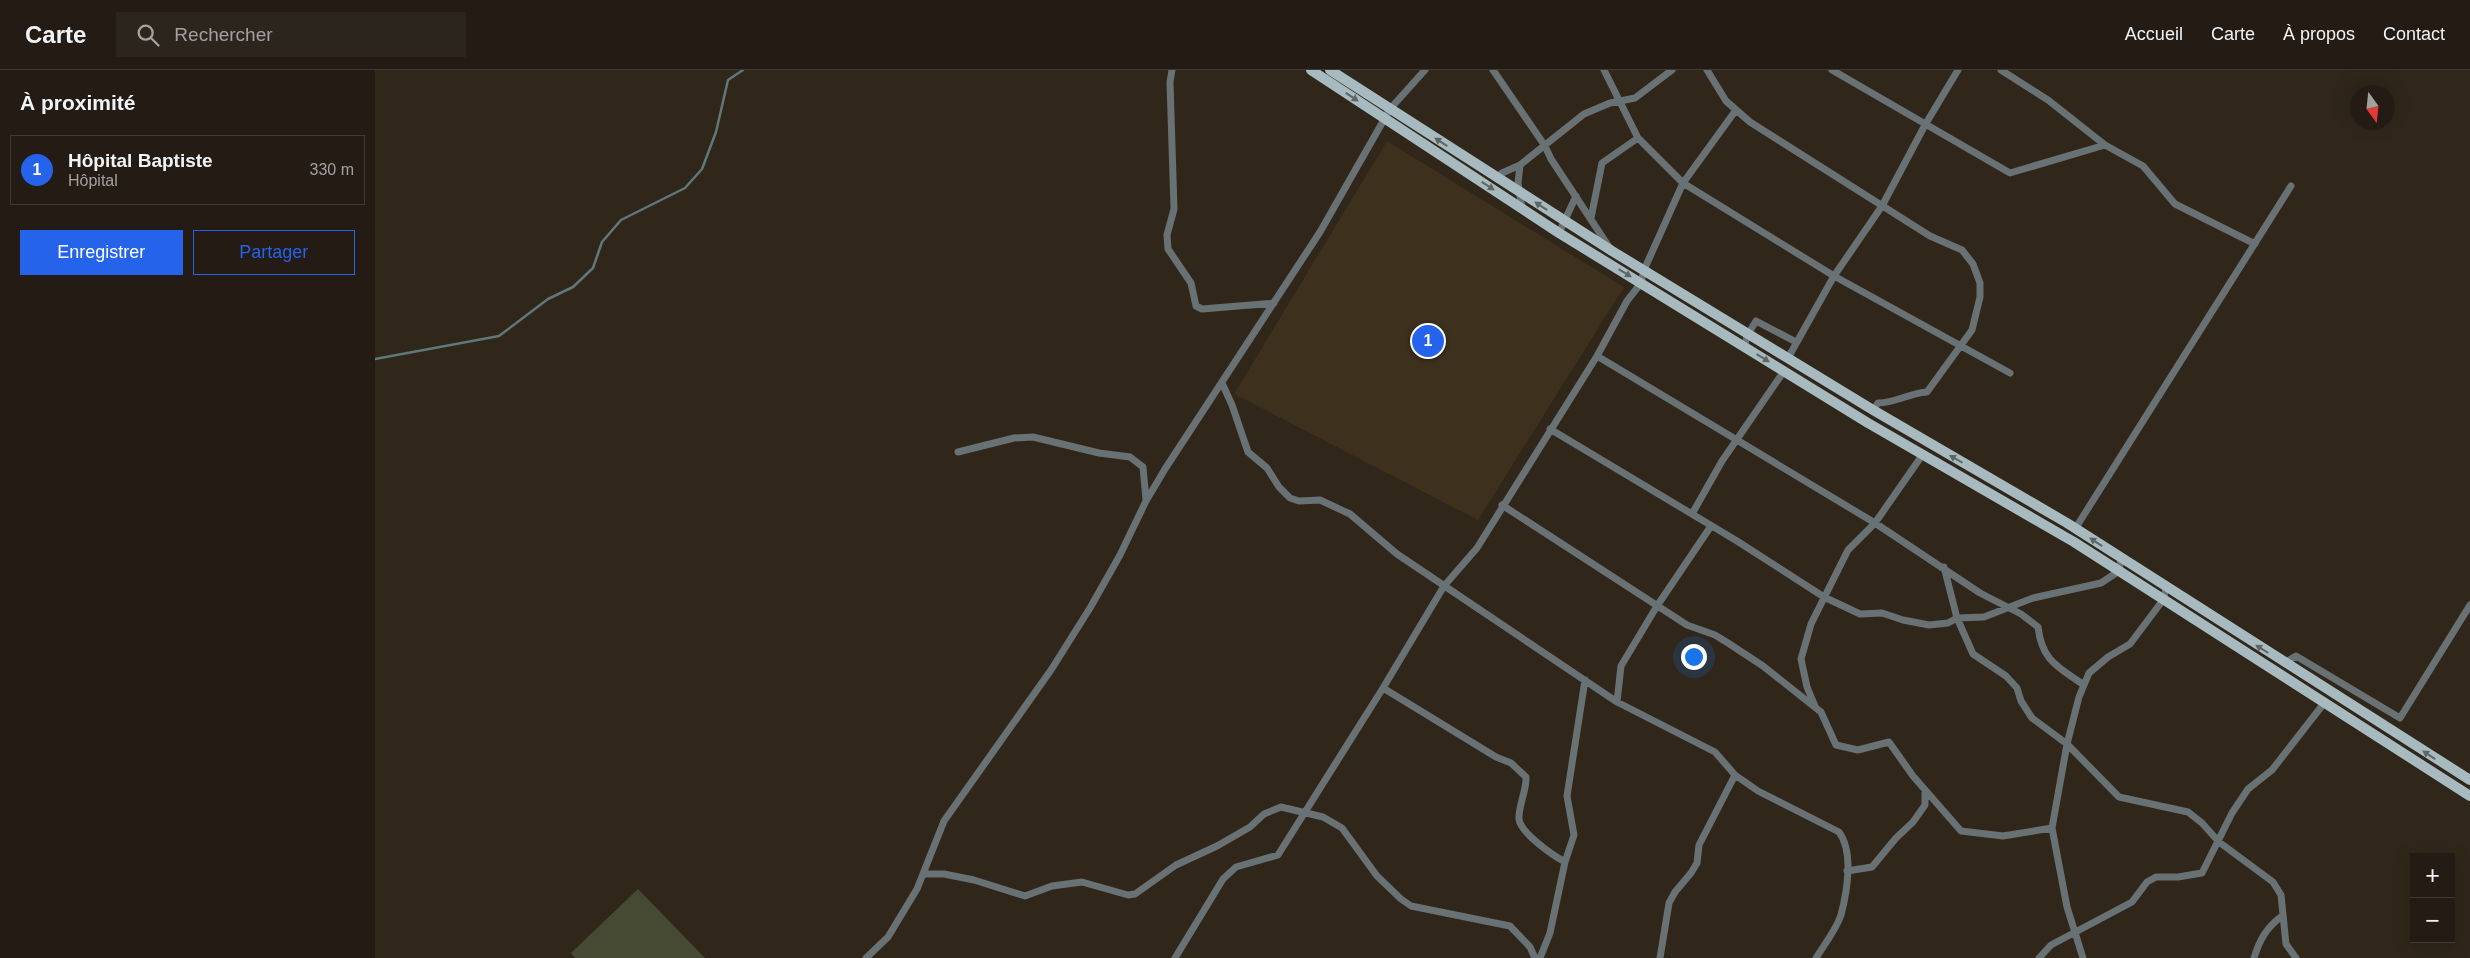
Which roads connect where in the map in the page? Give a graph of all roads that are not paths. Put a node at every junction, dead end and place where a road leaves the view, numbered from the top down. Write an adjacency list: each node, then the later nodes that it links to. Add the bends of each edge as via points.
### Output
1 (1171, 70): 35 (street, via 1174,209 1167,235 1168,249 1191,283 1196,306 1202,309)
2 (1311, 70): 14 (main road, one-way to 14)
3 (1330, 70): 14 (main road)
4 (1425, 70): 14 (street)
5 (1493, 70): 18 (street)
6 (1604, 70): 12 (street)
7 (1672, 70): 12 (street, via 1635,98)
8 (1707, 70): 13 (street, via 1726,101)
9 (1832, 70): 15 (street)
10 (1958, 70): 15 (street)
11 (2001, 70): 17 (street, via 2048,100)
12 (1618, 101): 16 (street); 18 (street, via 1584,114)
13 (1736, 110): 21 (street); 25 (street, via 1799,155)
14 (1388, 114): 20 (main road, one-way to 14); 26 (main road, one-way to 26); 35 (street, via 1321,232)
15 (1925, 125): 17 (street, via 2010,173); 25 (street)
16 (1637, 138): 21 (street); 27 (street, via 1602,163)
17 (2105, 145): 30 (street, via 2143,166 2175,204)
18 (1545, 146): 19 (street); 24 (street)
19 (1520, 165): 20 (street, via 1501,172); 23 (street)
20 (1496, 178): 23 (main road)
21 (1683, 183): 32 (street); 33 (street)
22 (2291, 186): 30 (street)
23 (1519, 191): 26 (street); 28 (main road, one-way to 23)
24 (1576, 196): 27 (street); 28 (street)
25 (1882, 206): 33 (street); 39 (street, via 1930,236 1962,250 1973,264 1981,283 1980,297 1974,326)
26 (1522, 208): 29 (main road)
27 (1591, 218): 31 (street)
28 (1563, 221): 29 (street); 31 (main road)
29 (1559, 233): 34 (main road, one-way to 34)
30 (2255, 244): 55 (street)
31 (1612, 251): 32 (main road)
32 (1644, 270): 34 (street); 36 (main road)
33 (1834, 276): 37 (street); 39 (street)
34 (1641, 283): 38 (main road); 40 (street, via 1627,301)
35 (1274, 303): 44 (street)
36 (1747, 334): 37 (street, via 1756,321); 38 (street); 41 (main road)
37 (1796, 342): 41 (street)
38 (1744, 346): 42 (main road, one-way to 42)
39 (1960, 346): 43 (street); 45 (street, via 1927,392 1915,393 1891,403 1878,403)
40 (1597, 356): 46 (street); 47 (street)
41 (1788, 358): 45 (main road)
42 (1784, 371): 47 (street); 49 (main road)
43 (2010, 373)
44 (1222, 383): 50 (street); 59 (street, via 1248,452 1267,468 1285,494 1294,500 1325,502 1350,514 1397,554)
45 (1873, 410): 55 (main road, one-way to 45)
46 (1550, 429): 51 (street); 52 (street)
47 (1736, 440): 52 (street); 53 (street)
48 (958, 452): 50 (street, via 1014,438 1033,437 1099,454 1130,457 1143,467)
49 (1923, 454): 53 (street); 58 (main road)
50 (1146, 501): 84 (street, via 1121,555 1051,670 944,821)
51 (1502, 506): 59 (street, via 1477,548); 64 (street)
52 (1692, 514): 54 (street)
53 (1875, 523): 57 (street); 61 (street, via 1848,550)
54 (1711, 526): 61 (street); 64 (street)
55 (2075, 528): 56 (main road, one-way to 55)
56 (2121, 559): 58 (street); 60 (main road)
57 (1944, 567): 65 (street, via 1980,593); 66 (street)
58 (2119, 571): 62 (main road); 65 (street, via 2101,583 2055,592)
59 (1444, 586): 68 (street); 70 (street)
60 (2166, 588): 62 (street); 67 (main road, one-way to 60)
61 (1824, 597): 66 (street, via 1860,614 1882,613 1929,625 1948,623); 73 (street, via 1811,624 1802,655 1807,687)
62 (2163, 600): 69 (street, via 2130,644 2089,673); 72 (main road)
63 (2470, 605): 67 (street, via 2400,718 2295,656)
64 (1657, 606): 71 (street, via 1621,666); 73 (street, via 1687,625 1715,635 1763,666)
65 (2008, 607): 66 (street, via 1984,617); 69 (street, via 2038,627 2040,646 2050,661)
66 (1957, 618): 74 (street, via 1973,654 2006,676 2017,688 2032,718)
67 (2284, 663): 76 (main road, one-way to 67)
68 (1585, 680): 71 (street); 82 (street, via 1567,796 1574,835)
69 (2084, 686): 74 (street)
70 (1383, 688): 79 (street); 82 (street, via 1511,764 1526,777 1519,819 1521,826 1550,854)
71 (1617, 702): 75 (street, via 1715,752)
72 (2325, 702): 78 (main road); 81 (street, via 2272,770 2248,789 2232,812)
73 (1817, 709): 77 (street, via 1837,745 1858,750 1889,742)
74 (2067, 744): 80 (street); 81 (street, via 2119,797 2188,812)
75 (1735, 776): 83 (street, via 1757,792 1839,832 1846,849); 91 (street, via 1702,839 1697,863 1669,903)
76 (2470, 780)
77 (1925, 790): 80 (street, via 1961,831 2003,836); 83 (street, via 1925,805 1872,867)
78 (2470, 796)
79 (1305, 811): 84 (street, via 1281,807 1263,814 1250,827 1175,865 1128,896 1082,882 1052,886 1025,896 974,880); 88 (street, via 1278,855 1236,867 1223,878); 89 (street, via 1341,828 1377,876 1411,906 1510,926)
80 (2052, 828): 86 (street)
81 (2219, 842): 85 (street, via 2273,882 2281,895); 86 (street, via 2202,873 2156,877 2147,882 2132,902)
82 (1565, 862): 90 (street, via 1550,933)
83 (1847, 871): 92 (street, via 1841,916)
84 (923, 874): 87 (street, via 888,937)
85 (2282, 916): 95 (street, via 2269,925); 96 (street, via 2287,944)
86 (2074, 933): 93 (street, via 2051,945); 94 (street)
87 (866, 958)
88 (1175, 958)
89 (1535, 958)
90 (1540, 958)
91 (1660, 958)
92 (1816, 958)
93 (2039, 958)
94 (2083, 958)
95 (2254, 958)
96 (2296, 958)

